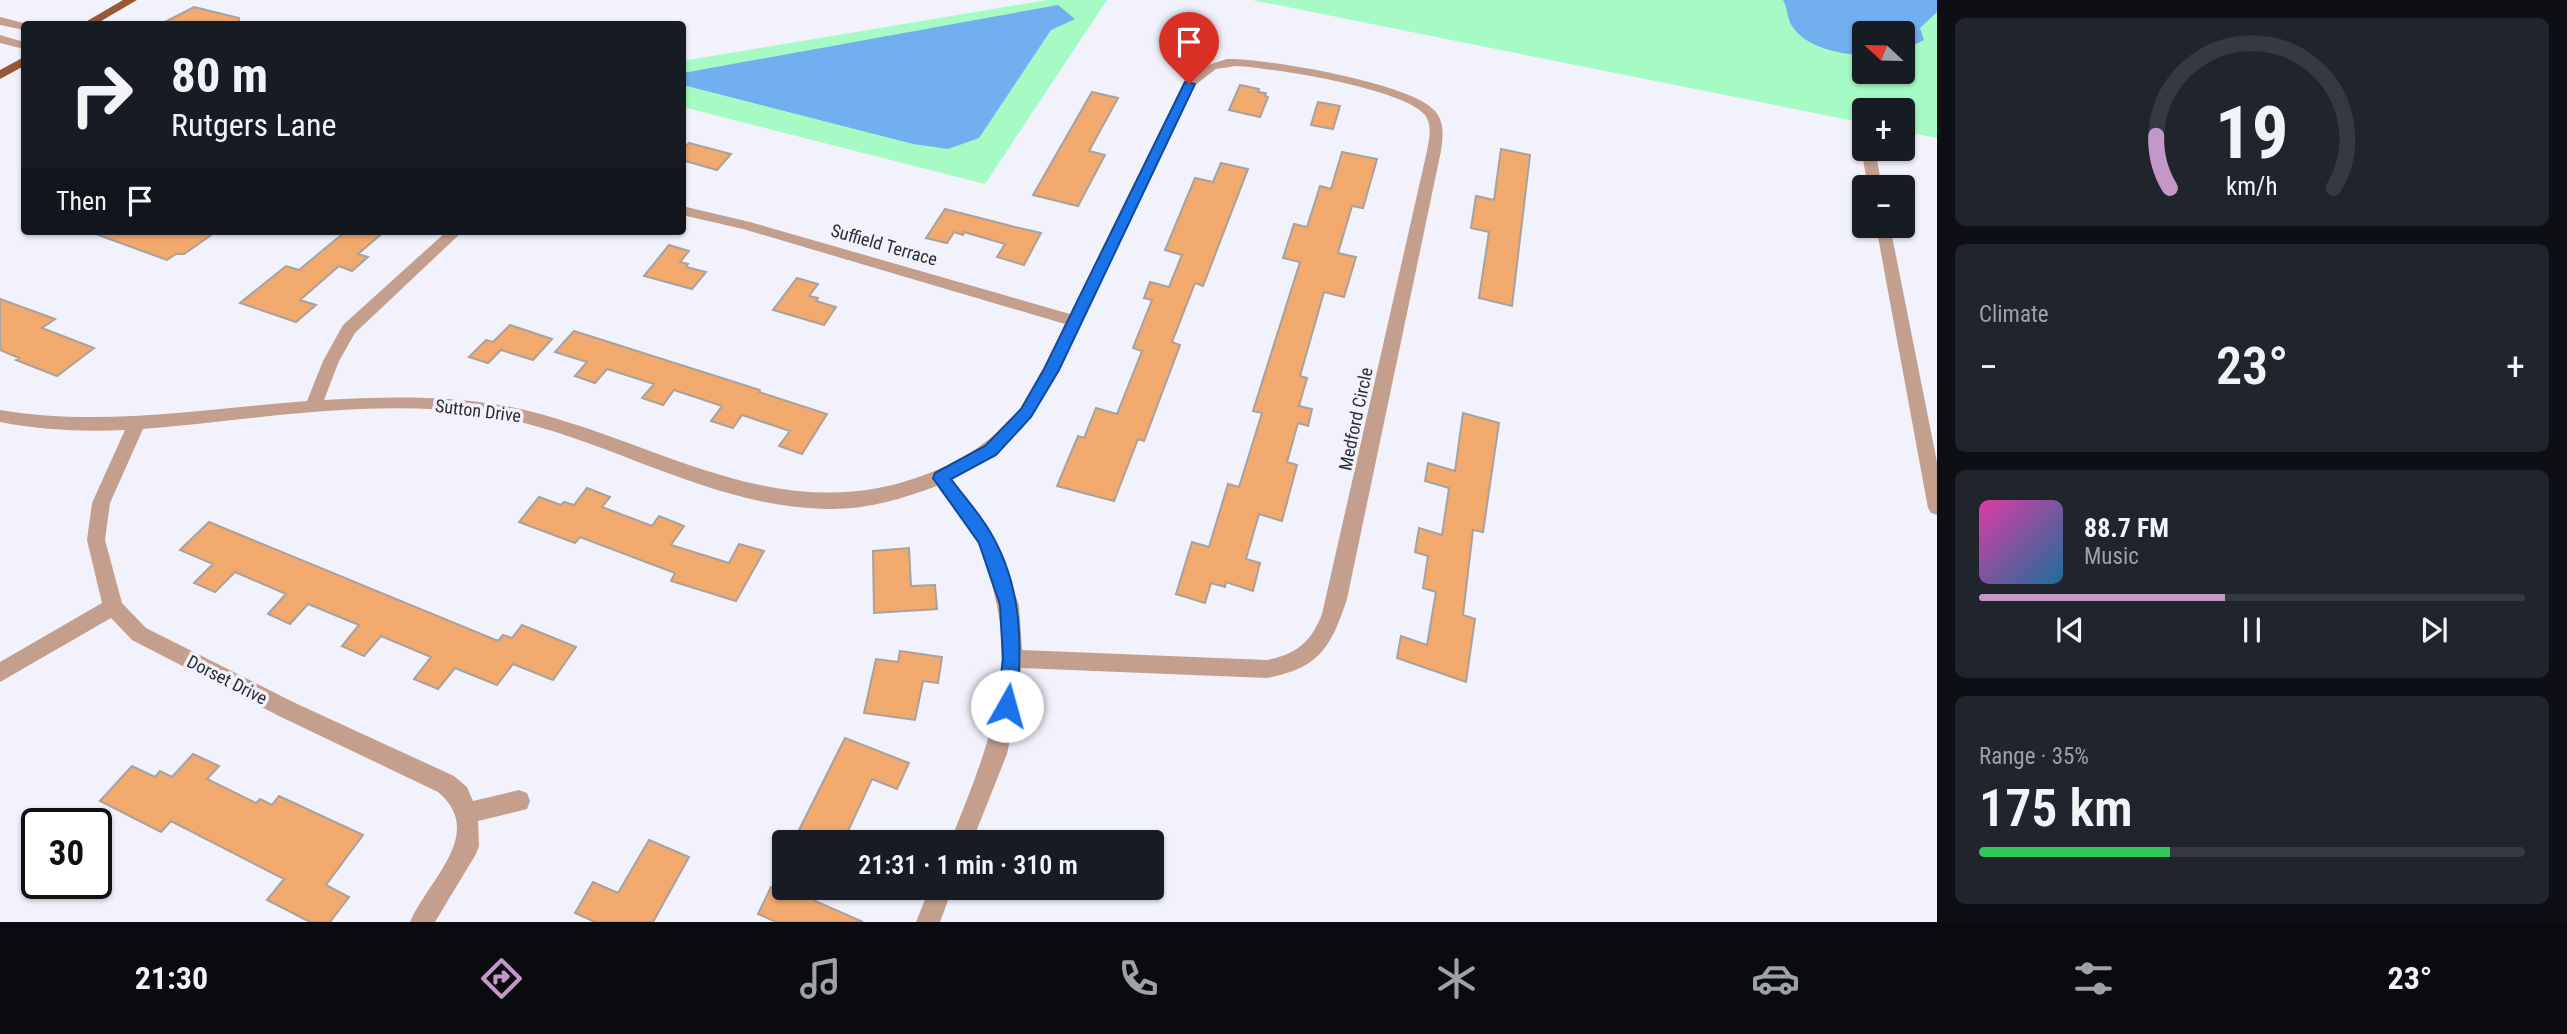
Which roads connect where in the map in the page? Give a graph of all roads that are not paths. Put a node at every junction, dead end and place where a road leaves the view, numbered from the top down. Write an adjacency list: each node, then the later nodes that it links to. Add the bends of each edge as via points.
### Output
1 (131, 0): 2 (main road)
2 (93, 21)
3 (1, 22): 4 (street)
4 (21, 26)
5 (0, 39): 6 (street)
6 (21, 45)
7 (21, 63): 9 (main road)
8 (1215, 64): 13 (street, Sutton Drive, via 1200,71 1189,84); 20 (street, Medford Circle, via 1256,64 1388,92 1426,108 1437,123 1426,192 1326,632 1309,654 1290,666 1267,669)
9 (0, 75)
10 (686, 211): 13 (street, Suffield Terrace)
11 (452, 235): 14 (street, via 349,330 331,360)
12 (1885, 238): 18 (street)
13 (1074, 321): 17 (street, Sutton Drive, via 1026,413 990,450)
14 (313, 408): 16 (street, Sutton Drive); 17 (street, Sutton Drive, via 382,404 482,408 563,426 747,491 801,500 876,497)
15 (0, 416): 16 (street, Sutton Drive, via 62,425)
16 (137, 422): 19 (street, Dorset Drive, via 101,503 96,540)
17 (941, 478): 20 (street, via 986,540 1009,605)
18 (1937, 508)
19 (113, 607): 21 (street); 23 (street, Dorset Drive, via 139,634 446,784 459,795)
20 (1012, 659): 24 (street, via 996,754)
21 (0, 673)
22 (519, 801): 23 (street)
23 (467, 813): 26 (street, via 468,846)
24 (966, 830)
25 (937, 900): 27 (street)
26 (422, 922)
27 (929, 922)

